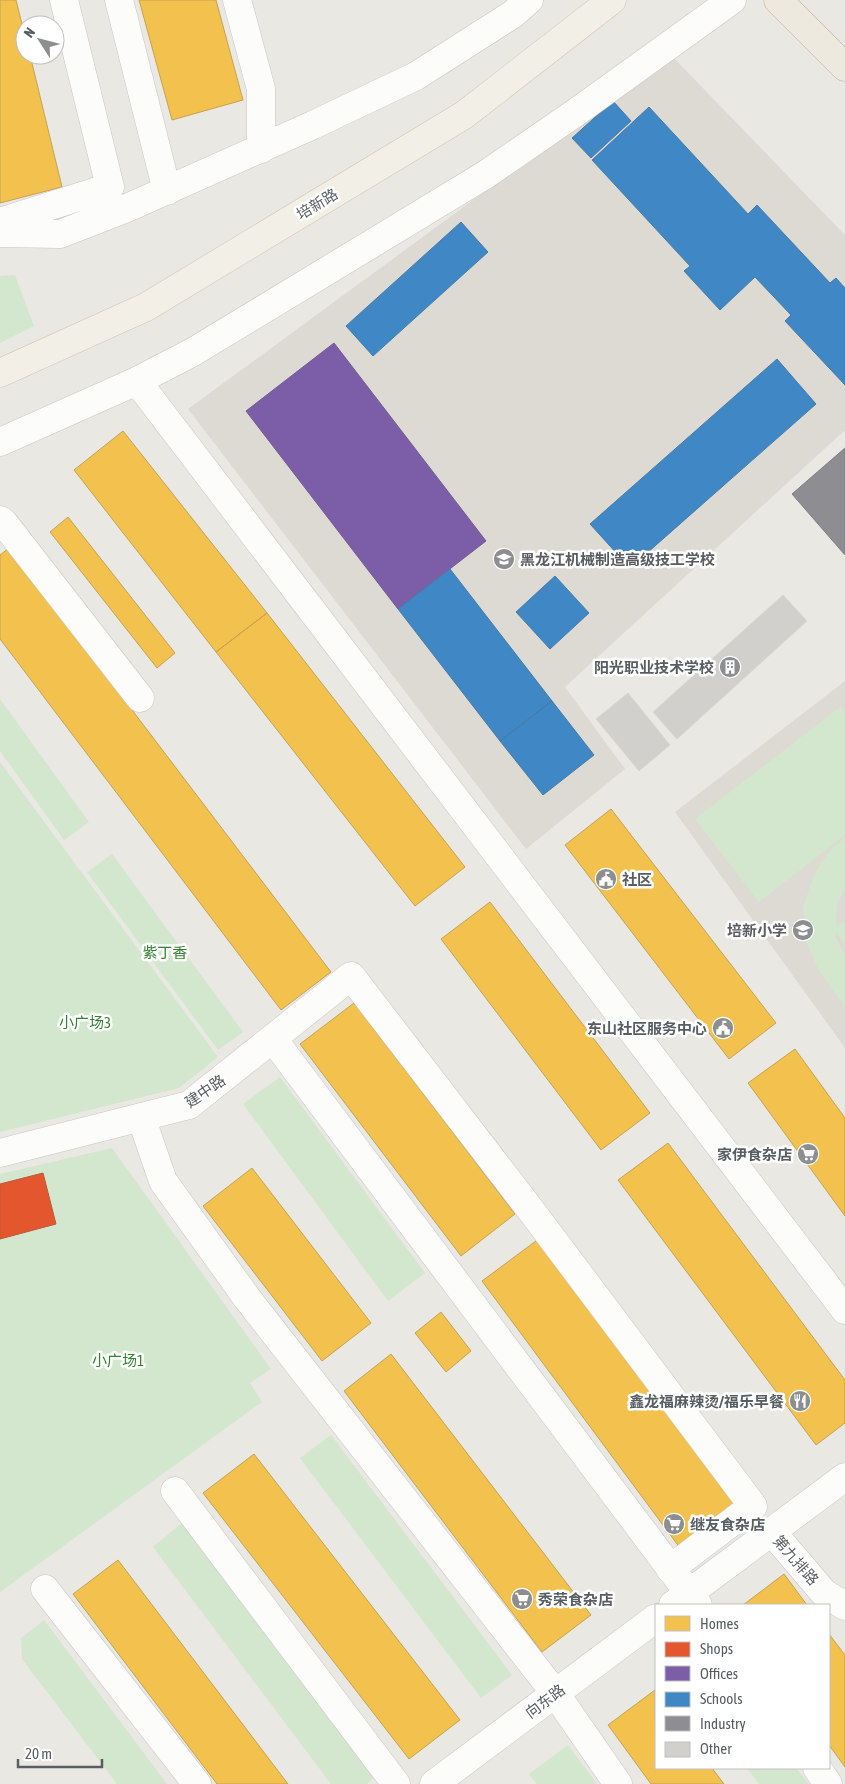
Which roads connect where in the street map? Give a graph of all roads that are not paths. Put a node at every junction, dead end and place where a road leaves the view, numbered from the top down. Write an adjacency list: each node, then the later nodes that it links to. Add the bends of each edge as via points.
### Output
1 (64, 0): 11 (street, via 110,187)
2 (119, 0): 10 (street)
3 (236, 0): 9 (street, via 261,89)
4 (529, 0): 9 (street, via 513,14 416,76)
5 (612, 0): 13 (main road, 培新路, via 464,115 146,307)
6 (732, 0): 14 (street, via 485,175 193,352)
7 (778, 0): 8 (highway)
8 (845, 67)
9 (260, 149): 10 (street)
10 (167, 191): 12 (street, via 60,234)
11 (0, 222)
12 (0, 233)
13 (0, 373)
14 (137, 381): 15 (street); 21 (street)
15 (0, 442)
16 (0, 520): 17 (street)
17 (140, 698)
18 (273, 1039): 19 (street, 建中路, via 189,1105); 25 (street); 25 (street, 建中路, via 351,976 530,1209 752,1506)
19 (141, 1118): 20 (street, 建中路); 30 (street, via 163,1181 247,1298)
20 (0, 1153)
21 (845, 1310)
22 (845, 1477): 24 (street)
23 (175, 1491): 33 (street)
24 (772, 1532): 27 (street); 28 (street, 第九排路, via 824,1593)
25 (670, 1569): 27 (street)
26 (44, 1589): 32 (street)
27 (686, 1601)
28 (845, 1606)
29 (655, 1619): 30 (street, 向东路)
30 (555, 1694): 34 (street, 向东路); 35 (street)
31 (818, 1769): 36 (street)
32 (197, 1784)
33 (396, 1784)
34 (434, 1784)
35 (618, 1784)
36 (828, 1784)

